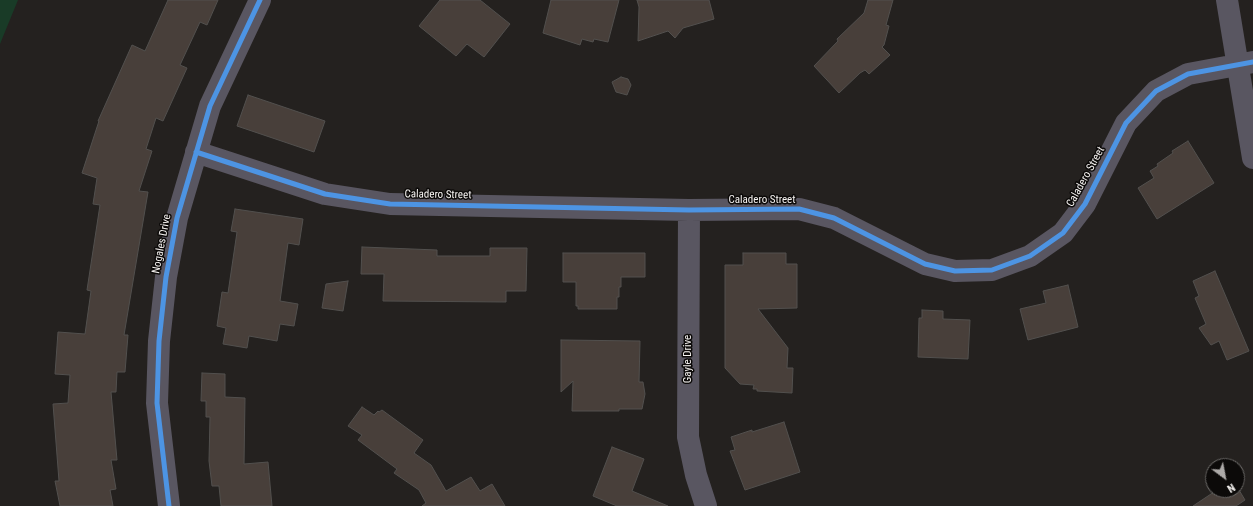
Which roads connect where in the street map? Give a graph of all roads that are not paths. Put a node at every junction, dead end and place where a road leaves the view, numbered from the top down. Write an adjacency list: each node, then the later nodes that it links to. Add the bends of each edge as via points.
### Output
1 (260, 0): 4 (street, Nogales Drive, via 210,106)
2 (1227, 0): 3 (street)
3 (1245, 64): 5 (street); 6 (street, Caladero Street, via 1188,74 1156,91 1126,123 1085,204 1063,233 1030,256 992,270 955,271 925,264 834,218 799,209)
4 (196, 152): 6 (street, Caladero Street, via 325,194 390,204); 7 (street, Nogales Drive, via 177,218 166,277 159,340 157,403)
5 (1253, 158)
6 (689, 210): 8 (street, Gayle Drive, via 688,437)
7 (169, 506)
8 (706, 506)

